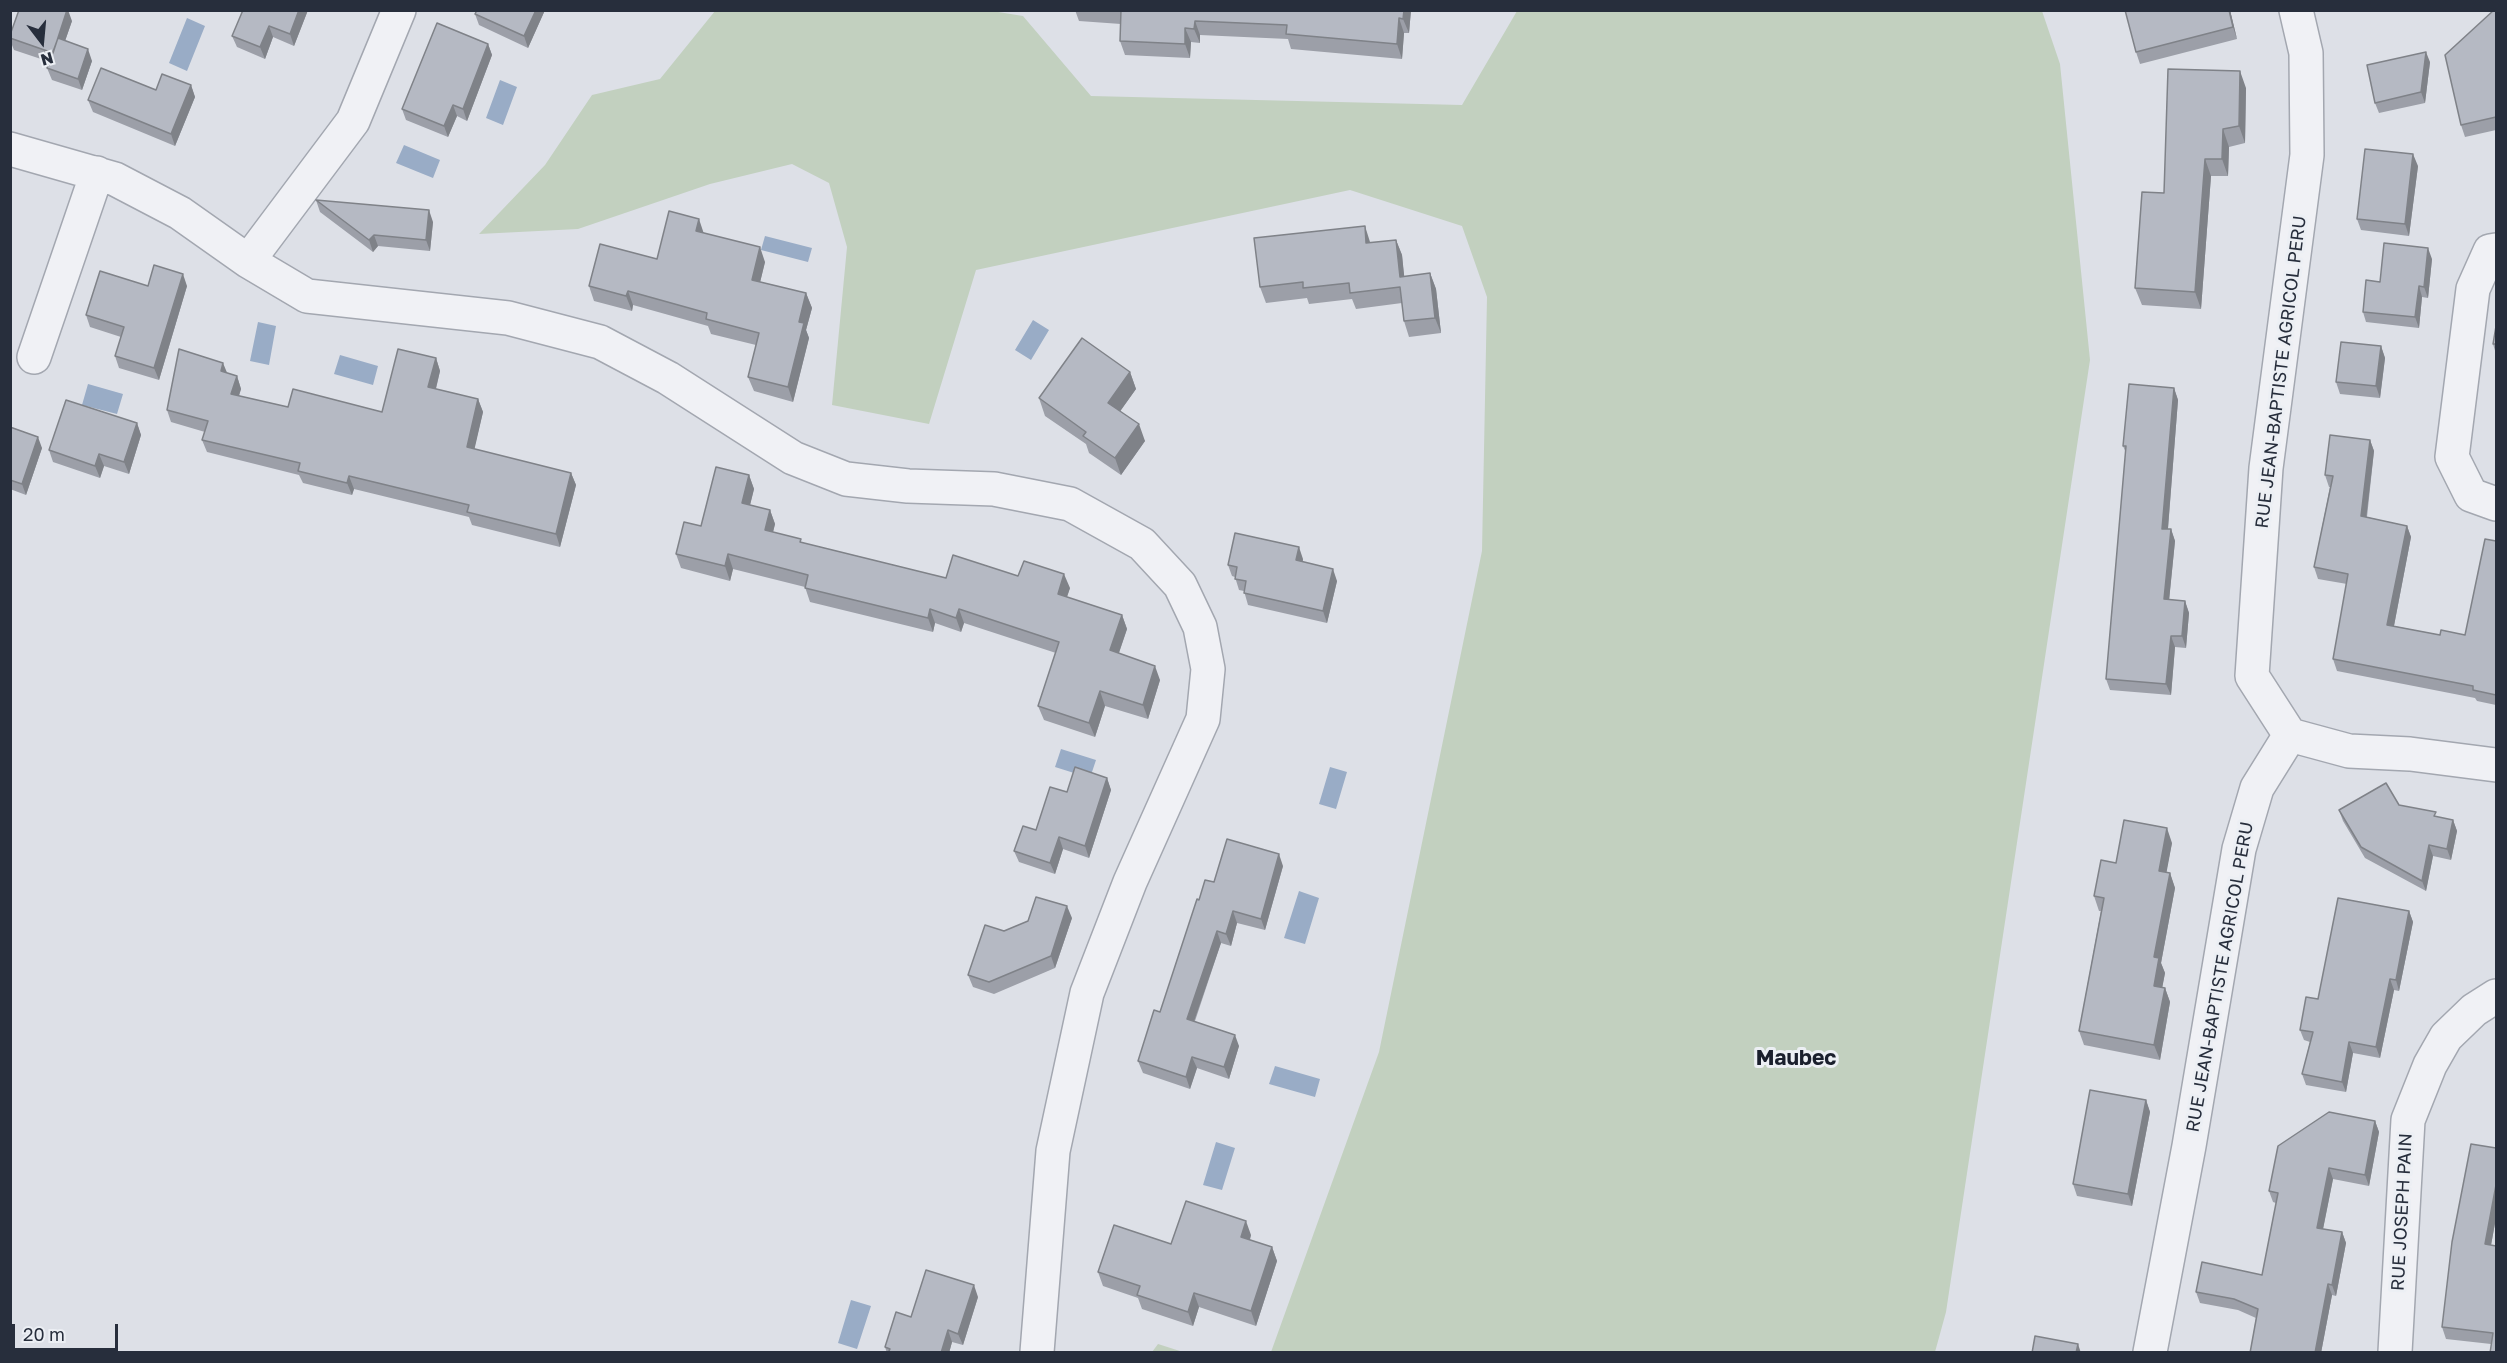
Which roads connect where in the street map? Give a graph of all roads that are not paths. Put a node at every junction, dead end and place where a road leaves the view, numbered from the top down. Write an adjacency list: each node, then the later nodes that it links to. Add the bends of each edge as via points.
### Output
1 (399, 10): 6 (street, via 353,121)
2 (2302, 12): 9 (street, RUE JEAN-BAPTISTE AGRICOL PERU, via 2307,155 2266,468 2252,676)
3 (10, 149): 4 (street)
4 (97, 173): 6 (street, via 180,213); 7 (street)
5 (2496, 250): 8 (street, via 2490,252 2473,289 2452,457 2471,495)
6 (248, 261): 12 (street, via 307,296 508,318 600,342 668,378 793,458 846,479 994,489 1070,504 1142,544 1180,585 1200,627 1208,669 1203,719 1130,882 1087,993 1053,1151)
7 (34, 357)
8 (2496, 504)
9 (2290, 735): 10 (street, via 2349,751); 13 (street, RUE JEAN-BAPTISTE AGRICOL PERU, via 2257,788 2240,849)
10 (2496, 765)
11 (2496, 996): 14 (street, RUE JOSEPH PAIN, via 2474,1010 2446,1037 2408,1120)
12 (1037, 1353)
13 (2150, 1353)
14 (2395, 1353)

